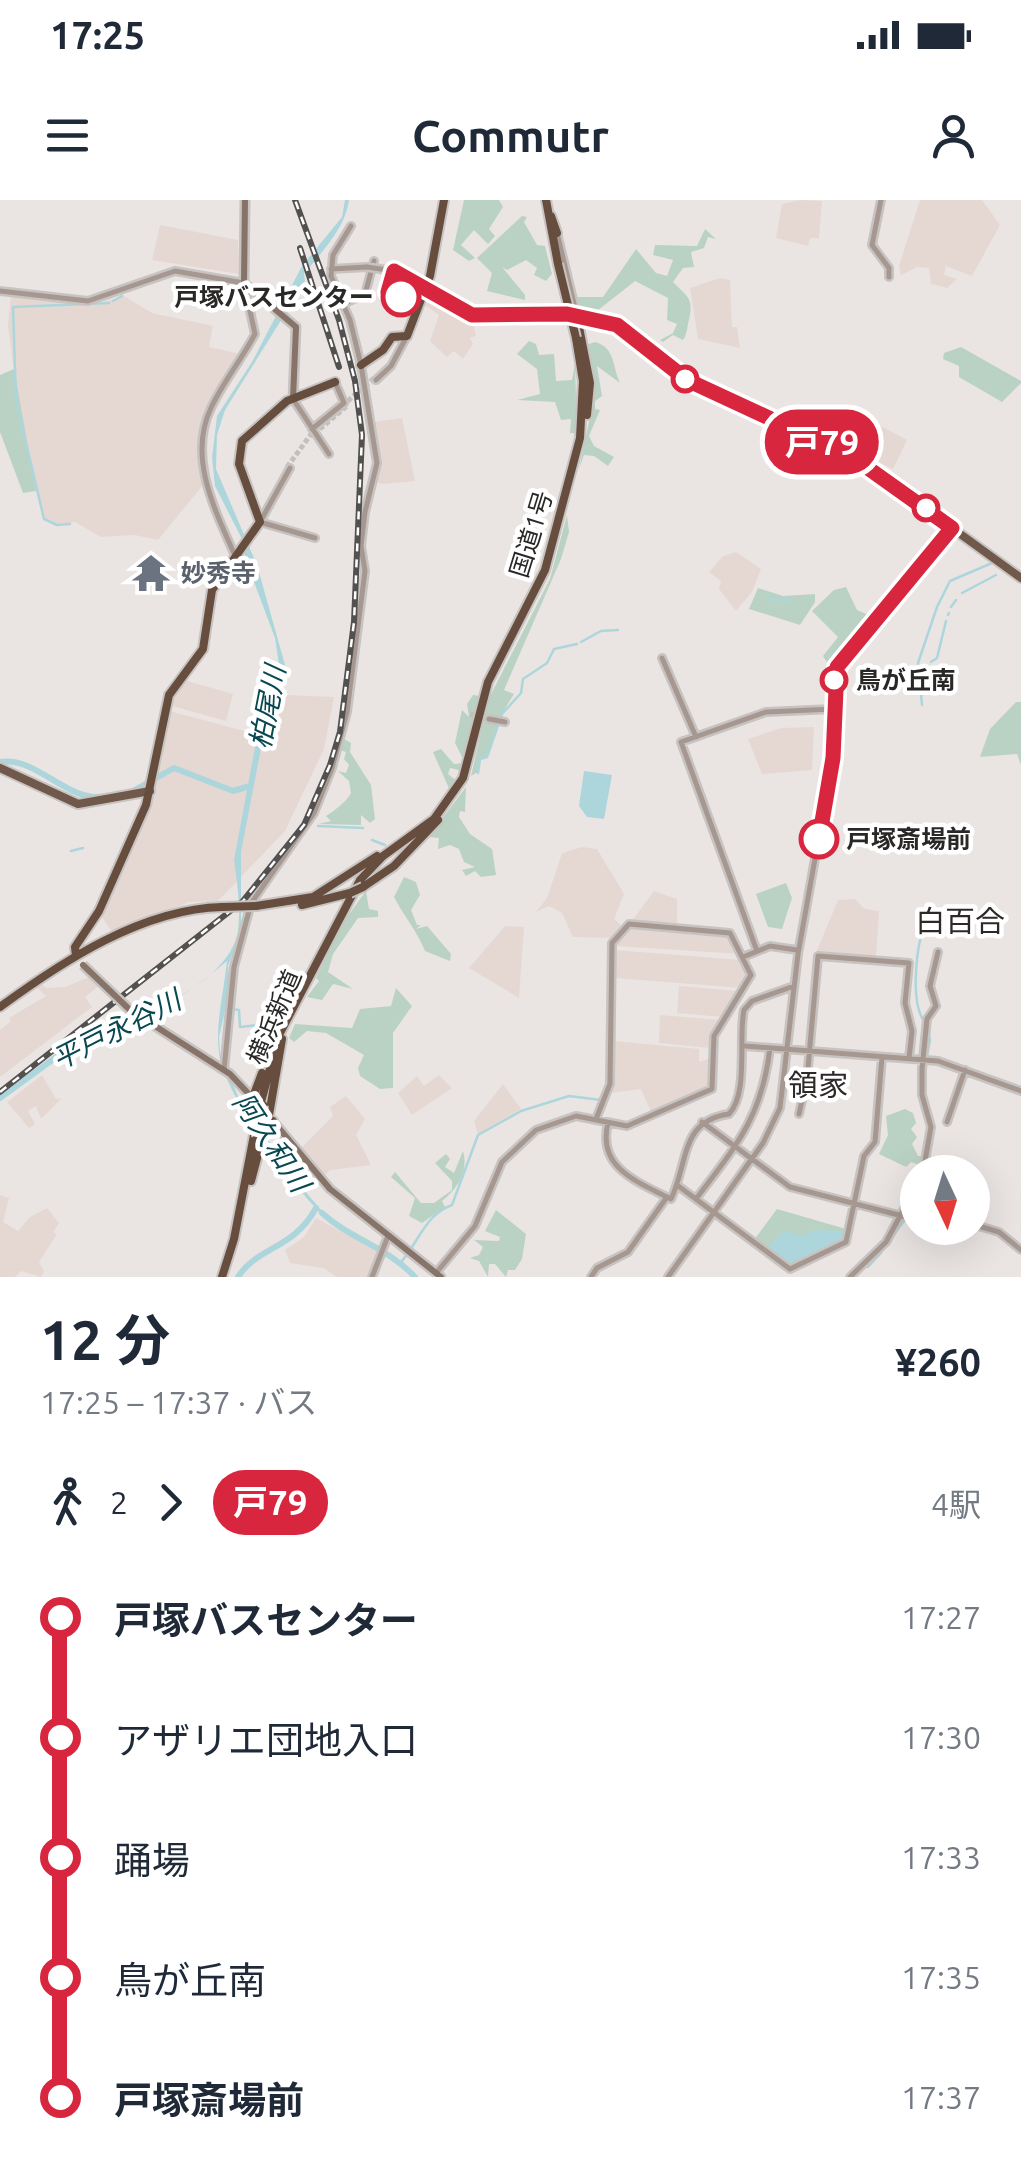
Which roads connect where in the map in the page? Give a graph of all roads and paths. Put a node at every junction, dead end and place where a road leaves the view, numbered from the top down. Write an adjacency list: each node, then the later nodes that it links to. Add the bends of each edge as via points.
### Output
1 (245, 200): 12 (main road)
2 (444, 200): 13 (highway)
3 (548, 200): 5 (highway, 国道1号)
4 (882, 200): 11 (street, via 872,247)
5 (549, 216): 7 (highway); 9 (highway, 国道1号)
6 (350, 226): 10 (street)
7 (557, 233): 9 (street)
8 (374, 261): 15 (street, via 364,294)
9 (560, 263): 16 (street); 18 (highway, 国道1号, bridge)
10 (331, 269): 13 (street, bridge, via 367,267); 15 (street)
11 (889, 276)
12 (244, 283): 14 (street, via 175,271 88,301); 23 (main road, via 288,317 298,340); 31 (street, via 255,334 210,408 204,456 208,492)
13 (426, 286): 16 (main road, via 473,312); 17 (highway)
14 (0, 290)
15 (343, 304): 19 (street)
16 (574, 317): 22 (highway); 24 (highway, via 590,383); 29 (main road, via 619,322 695,382 852,452)
17 (407, 336): 19 (highway, via 392,337); 20 (street)
18 (577, 338): 22 (highway, 国道1号); 24 (highway, 国道1号, via 586,372)
19 (361, 365): 43 (street, via 376,463 364,512 365,571 345,723 314,813)
20 (375, 379)
21 (336, 382): 23 (highway); 25 (street, via 344,403)
22 (584, 393): 41 (highway, 国道1号, via 580,438 545,570 488,682 463,778 442,810)
23 (292, 399): 25 (street); 28 (highway, via 239,449)
24 (586, 418): 40 (highway, 国道1号, via 543,582 492,682 467,778)
25 (312, 429): 26 (street)
26 (329, 454)
27 (289, 468): 28 (street)
28 (260, 522): 30 (street); 31 (highway)
29 (953, 527): 32 (main road); 32 (main road); 34 (street, via 843,657)
30 (315, 538)
31 (237, 557): 39 (highway, via 208,598 200,655 172,688)
32 (1021, 577)
33 (662, 658): 37 (street)
34 (833, 708): 37 (street, via 766,712); 44 (street, via 833,758)
35 (489, 718): 36 (street)
36 (505, 722)
37 (696, 737): 45 (street, via 681,742)
38 (0, 768): 39 (main road, via 78,804)
39 (152, 783): 47 (highway)
40 (441, 817): 41 (highway, via 394,866); 51 (highway, 横浜新道, via 362,884)
41 (358, 878): 42 (highway); 42 (highway, bridge, via 350,893); 51 (highway, 横浜新道)
42 (306, 902): 43 (highway)
43 (252, 906): 47 (highway, bridge, via 170,914); 59 (street, via 234,967)
44 (799, 950): 45 (street); 49 (street)
45 (757, 951): 48 (street)
46 (938, 952): 58 (street, via 930,986 936,1006 928,1015)
47 (76, 956): 50 (highway); 59 (main road, bridge, via 130,1010)
48 (743, 957): 65 (street, via 729,932 626,925 612,943 609,1088); 68 (street, via 752,975 714,1036 714,1086 632,1124)
49 (794, 986): 52 (street, via 750,1003 742,1018); 54 (street)
50 (0, 1007)
51 (280, 1038): 62 (highway, 横浜新道); 64 (highway)
52 (745, 1046): 53 (street); 66 (street, via 734,1110)
53 (770, 1048): 54 (street); 70 (street, via 760,1104)
54 (789, 1050): 55 (street); 72 (street, via 780,1108)
55 (809, 1052): 56 (street); 57 (street, via 818,956 908,963); 63 (street)
56 (882, 1057): 57 (street); 76 (street, via 875,1144 864,1156)
57 (910, 1058): 58 (street)
58 (923, 1060): 60 (street); 71 (street, via 921,1086 931,1127)
59 (225, 1069): 62 (main road)
60 (965, 1070): 61 (street); 67 (street)
61 (1021, 1090)
62 (259, 1101): 64 (main road); 69 (highway, 横浜新道, bridge)
63 (799, 1114)
64 (271, 1118): 69 (highway); 80 (main road, via 330,1189)
65 (596, 1119): 68 (street); 82 (street, via 558,1121 515,1149 501,1164 473,1230)
66 (702, 1122): 70 (street); 73 (street)
67 (947, 1122)
68 (608, 1123): 74 (street, via 604,1146 610,1161)
69 (259, 1137): 83 (highway, 横浜新道); 83 (highway, 横浜新道, via 239,1243)
70 (736, 1147): 72 (street); 75 (street)
71 (927, 1155)
72 (752, 1159): 76 (street, via 790,1187); 77 (street)
73 (677, 1185): 74 (street, via 671,1199); 75 (street)
74 (666, 1197): 85 (street, via 628,1252)
75 (696, 1200): 77 (street)
76 (854, 1205): 77 (street, via 846,1242 790,1270); 78 (street)
77 (712, 1212): 86 (street)
78 (900, 1216): 87 (street, via 876,1256)
79 (990, 1230): 81 (street)
80 (388, 1236): 82 (main road); 84 (street)
81 (1021, 1250)
82 (438, 1275)
83 (224, 1276)
84 (372, 1277)
85 (591, 1277)
86 (668, 1277)
87 (850, 1277)

